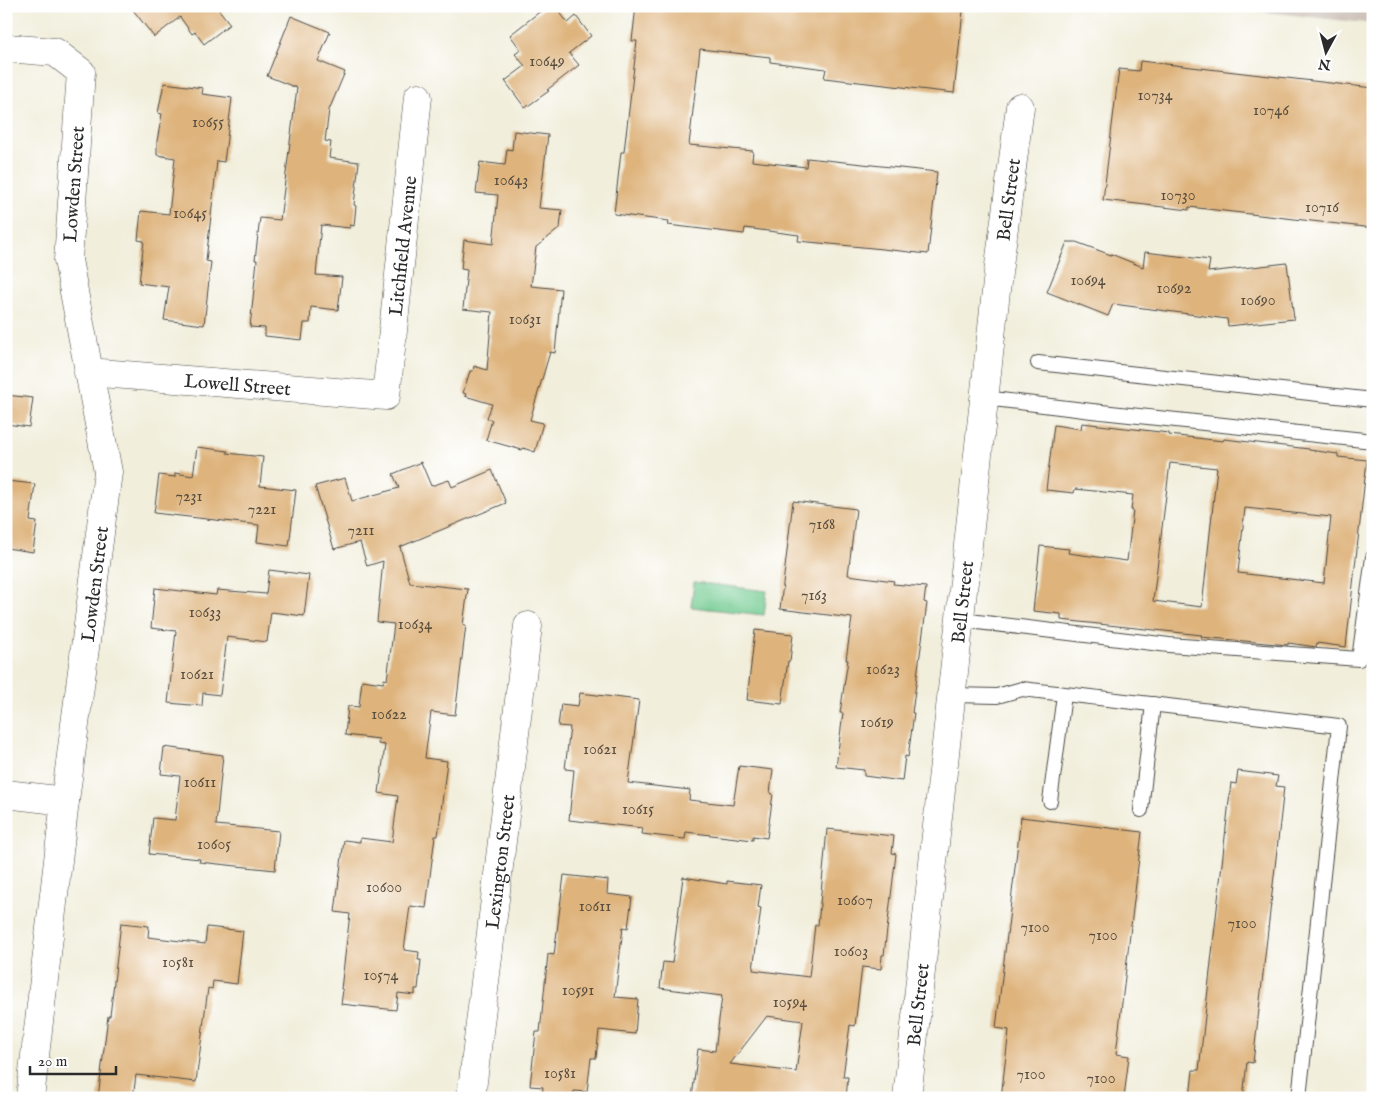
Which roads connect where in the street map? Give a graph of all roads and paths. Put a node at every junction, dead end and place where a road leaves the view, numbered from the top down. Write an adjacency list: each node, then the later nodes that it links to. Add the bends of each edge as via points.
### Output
1 (6, 48): 5 (street, Lowden Street, via 55,52 81,72 68,260)
2 (418, 97): 6 (street, Litchfield Avenue)
3 (1020, 107): 7 (street, Bell Street)
4 (1038, 363): 8 (lane)
5 (88, 372): 6 (street, Lowell Street); 17 (street, Lowden Street, via 108,472)
6 (386, 396)
7 (985, 398): 9 (lane); 11 (street, Bell Street)
8 (1373, 400)
9 (1373, 441)
10 (1373, 557): 11 (lane, via 1359,659 1169,645)
11 (960, 620): 13 (street, Bell Street)
12 (528, 626): 21 (street, Lexington Street)
13 (952, 695): 14 (lane, via 997,696 1022,689); 22 (street, Bell Street)
14 (1064, 695): 15 (lane); 18 (lane)
15 (1153, 704): 19 (lane); 23 (lane, via 1339,726)
16 (6, 794): 17 (street)
17 (65, 801): 20 (street, Lowden Street)
18 (1050, 801)
19 (1141, 810)
20 (30, 1098)
21 (471, 1098)
22 (908, 1098)
23 (1300, 1098)

